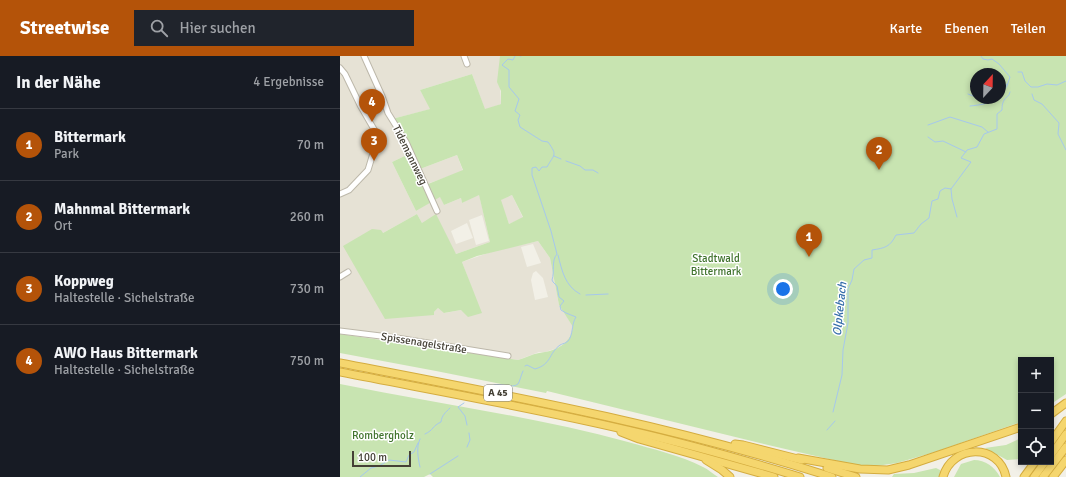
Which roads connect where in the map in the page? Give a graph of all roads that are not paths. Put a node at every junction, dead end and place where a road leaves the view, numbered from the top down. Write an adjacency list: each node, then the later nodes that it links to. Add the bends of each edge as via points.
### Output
1 (364, 56): 6 (street, Tidemannweg, via 388,113 406,142)
2 (464, 56): 3 (street)
3 (467, 64)
4 (340, 68): 5 (street, via 375,131 377,140 368,170 348,190)
5 (340, 194)
6 (437, 211)
7 (348, 272): 8 (street)
8 (341, 275)
9 (340, 331): 10 (street, Spissenagelstraße)
10 (508, 356)
11 (340, 363): 20 (highway, A 45, via 563,406)
12 (340, 372): 19 (highway, A 45, via 593,422)
13 (1066, 403): 14 (highway)
14 (1054, 412)
15 (1066, 421): 18 (highway)
16 (1018, 428): 24 (highway, via 888,470 860,470)
17 (1066, 434): 22 (highway)
18 (1054, 438)
19 (655, 440): 23 (highway); 30 (highway, A 45)
20 (715, 442): 24 (highway, via 743,445); 31 (highway, A 45)
21 (1066, 447): 37 (highway)
22 (1054, 451)
23 (685, 452): 28 (highway, via 706,460); 29 (highway)
24 (798, 458): 32 (highway)
25 (1066, 460): 38 (highway)
26 (1033, 465): 35 (highway)
27 (1044, 465): 36 (highway)
28 (730, 477)
29 (774, 477)
30 (800, 477)
31 (832, 477)
32 (856, 477)
33 (943, 477): 34 (highway, via 955,458 973,452 984,453 994,458 1001,465)
34 (1006, 477)
35 (1024, 477)
36 (1034, 477)
37 (1043, 477)
38 (1053, 477)

